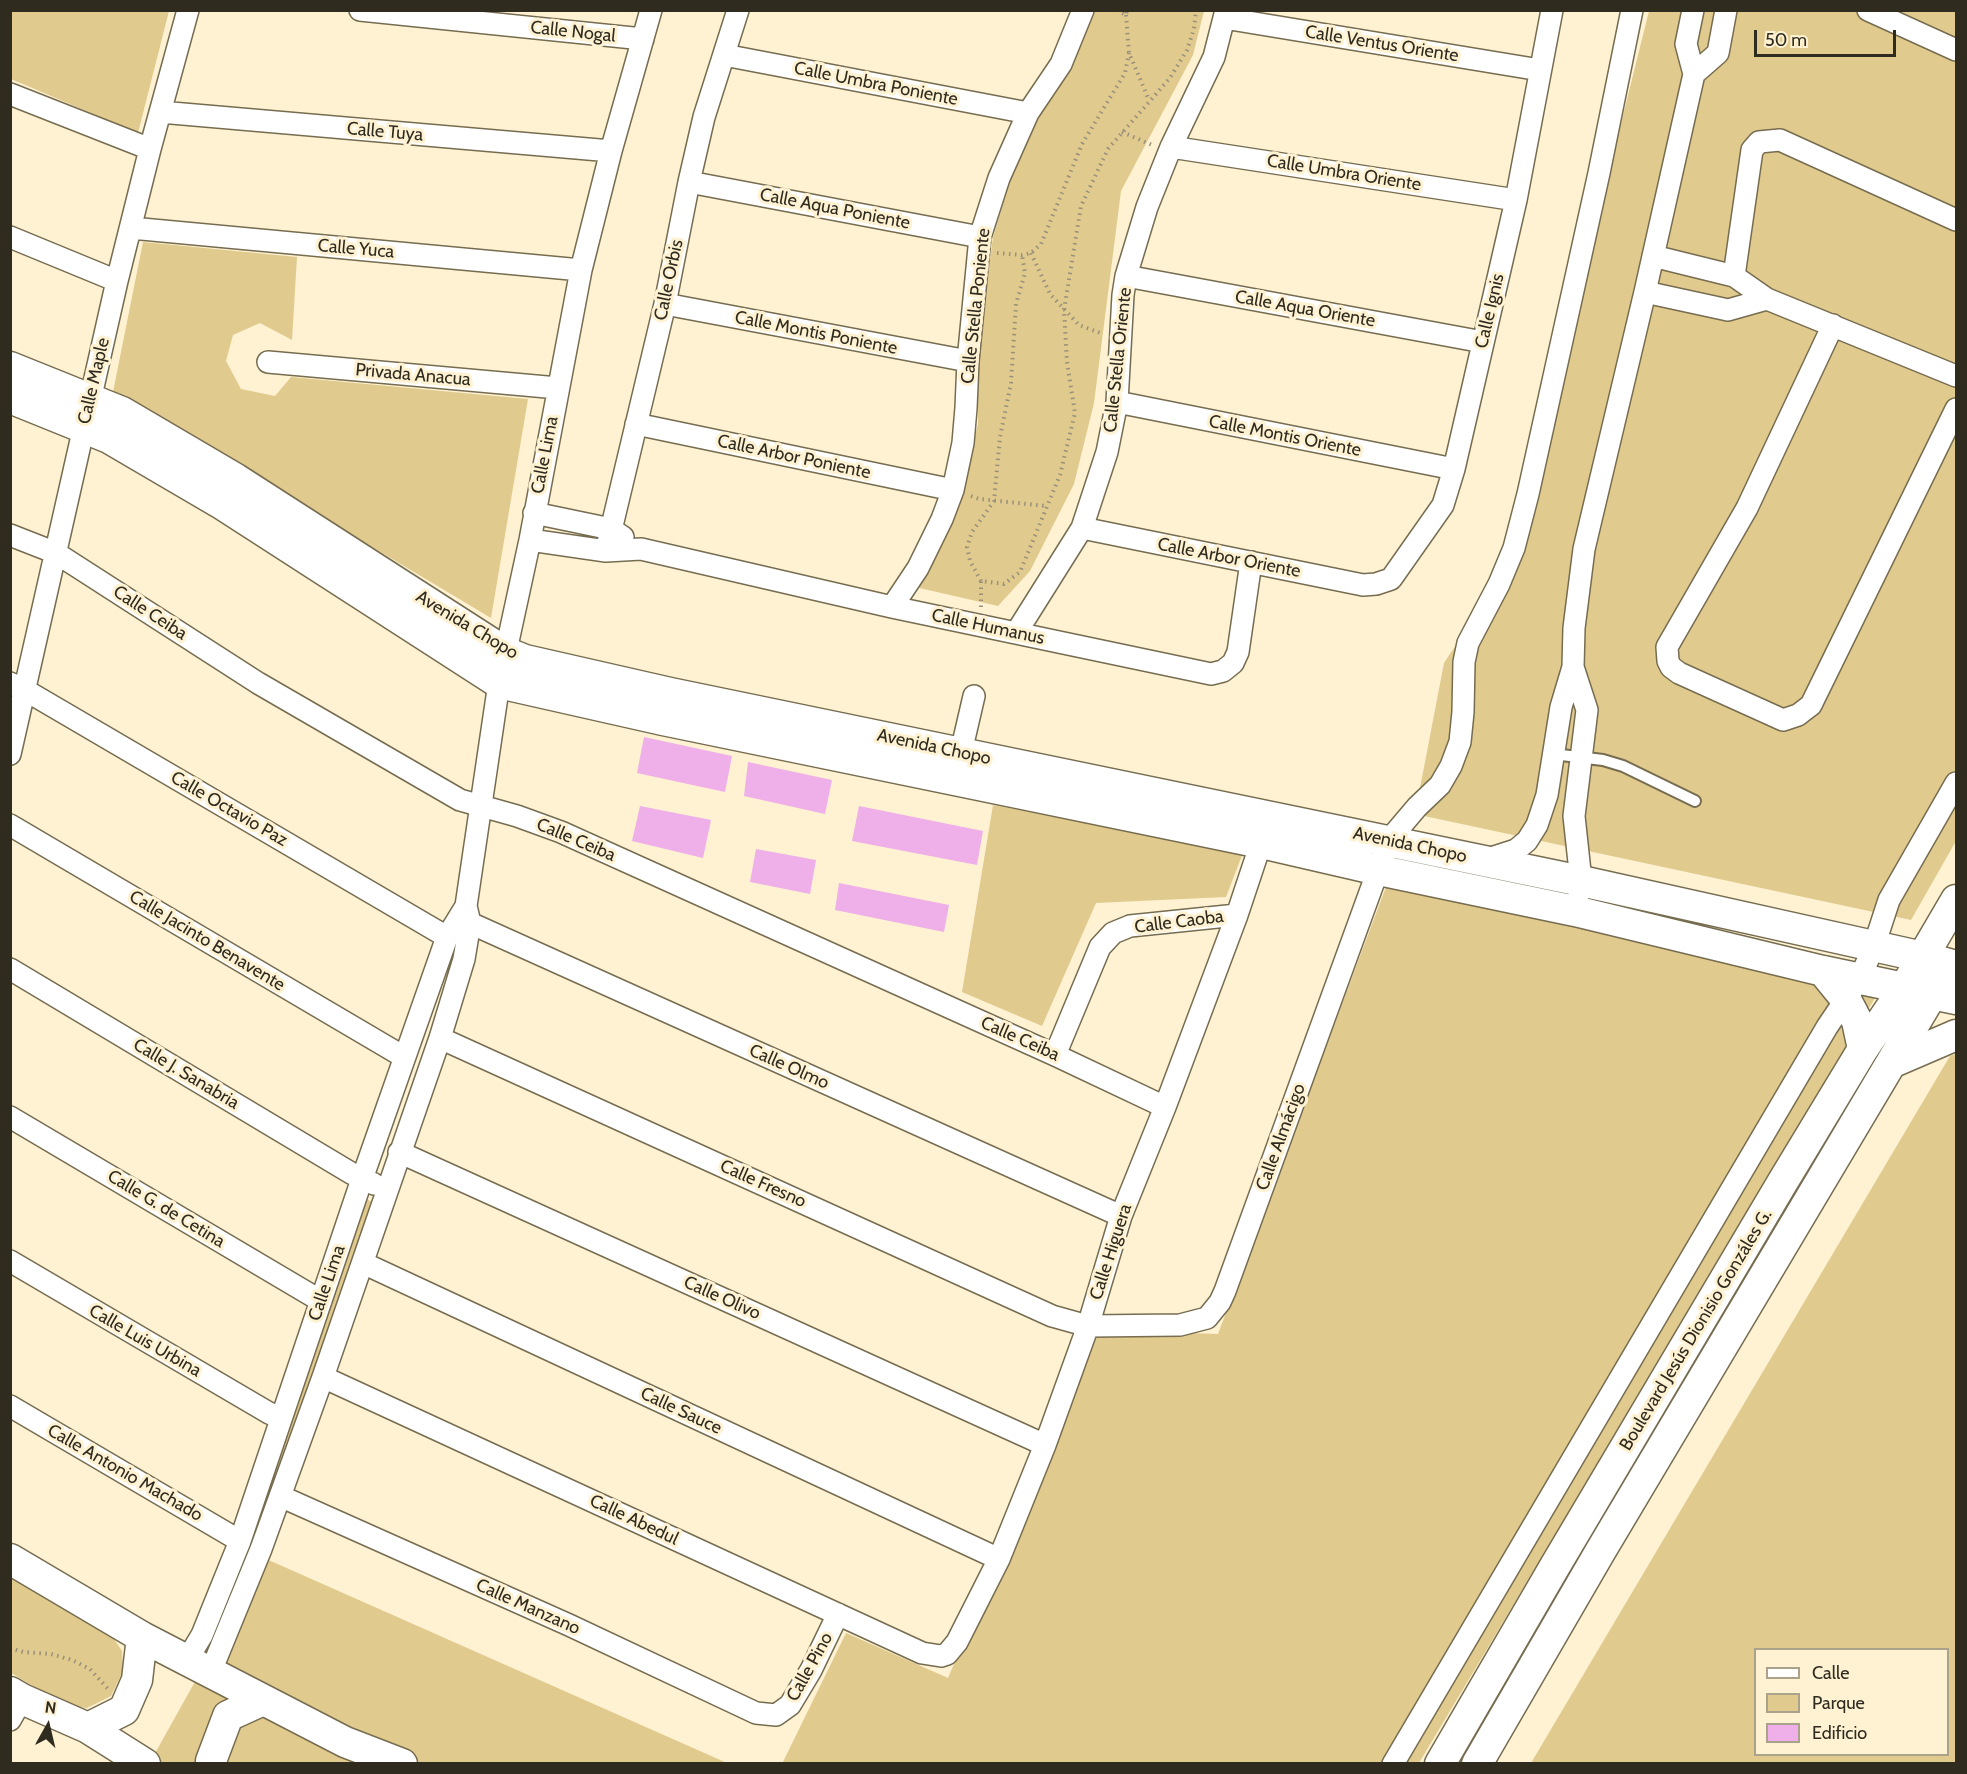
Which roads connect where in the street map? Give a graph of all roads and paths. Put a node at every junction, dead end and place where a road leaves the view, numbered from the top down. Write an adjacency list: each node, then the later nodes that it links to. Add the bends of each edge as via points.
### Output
1 (188, 10): 23 (street, Calle Maple)
2 (360, 10): 15 (street, Calle Nogal)
3 (651, 10): 15 (street, Calle Lima)
4 (738, 10): 18 (street, Calle Orbis)
5 (1083, 10): 24 (street, Calle Stella Poniente, via 1061,64)
6 (1117, 10): 13 (path)
7 (1196, 10): 22 (path, via 1187,50 1170,78)
8 (1552, 10): 19 (street, Calle Ignis)
9 (1632, 10): 90 (street, via 1514,548 1468,643 1460,742 1440,785)
10 (1693, 10): 20 (street, via 1686,44)
11 (1726, 10): 20 (street, via 1718,53)
12 (1868, 10): 16 (street)
13 (1127, 13): 17 (path)
14 (1225, 14): 19 (street, Calle Ventus Oriente); 26 (street, Calle Stella Oriente, via 1214,57)
15 (643, 39): 28 (street, Calle Lima)
16 (1956, 50)
17 (1130, 53): 22 (path); 35 (path, via 1125,73 1082,144 1041,244)
18 (724, 55): 24 (street, Calle Umbra Poniente); 29 (street, Calle Orbis)
19 (1540, 70): 30 (street, Calle Ignis)
20 (1694, 74): 37 (street)
21 (10, 94): 27 (street)
22 (1149, 100): 25 (path)
23 (160, 112): 27 (street, Calle Maple); 28 (street, Calle Tuya)
24 (1028, 113): 34 (street, Calle Stella Poniente, via 999,178)
25 (1122, 132): 26 (path, via 1152,145); 45 (path, via 1108,149 1081,206)
26 (1171, 147): 30 (street, Calle Umbra Oriente); 39 (street, Calle Stella Oriente)
27 (150, 149): 32 (street, Calle Maple)
28 (611, 151): 38 (street, Calle Lima)
29 (689, 182): 34 (street, Calle Aqua Poniente); 44 (street, Calle Orbis)
30 (1516, 200): 48 (street, Calle Ignis)
31 (1956, 220): 40 (street, via 1780,140 1759,142 1752,150)
32 (131, 228): 38 (street, Calle Yuca); 41 (street, Calle Maple)
33 (10, 237): 41 (street)
34 (980, 244): 36 (path); 49 (street, Calle Stella Poniente)
35 (1031, 253): 36 (path); 45 (path, via 1050,294)
36 (1022, 255): 61 (path, via 1025,273 1016,304 1011,383 1000,437)
37 (1653, 256): 40 (street); 42 (street)
38 (581, 270): 53 (street, Calle Lima)
39 (1126, 276): 47 (street, Calle Stella Oriente); 48 (street, Calle Aqua Oriente)
40 (1734, 276): 43 (street)
41 (117, 281): 57 (street, Calle Maple)
42 (1645, 292): 43 (street, via 1728,310); 78 (street, via 1584,549)
43 (1767, 299): 46 (street)
44 (664, 304): 49 (street, Calle Montis Poniente); 58 (street, Calle Orbis)
45 (1064, 310): 47 (path, via 1079,325); 62 (path, via 1067,362 1076,413 1060,475)
46 (1833, 325): 52 (street); 56 (street, via 1746,508 1667,647 1668,661 1679,673 1783,720 1811,705)
47 (1120, 338): 55 (street, Calle Stella Oriente)
48 (1483, 342): 59 (street, Calle Ignis)
49 (968, 361): 60 (street, Calle Stella Poniente, via 963,443)
50 (268, 362): 53 (street, Privada Anacua)
51 (10, 367): 57 (street, Avenida Chopo)
52 (1956, 376)
53 (558, 388): 63 (street, Calle Lima)
54 (10, 398): 57 (street, Avenida Chopo)
55 (1117, 402): 59 (street, Calle Montis Oriente); 64 (street, Calle Stella Oriente, via 1107,453)
56 (1956, 409)
57 (87, 413): 70 (street, Calle Maple); 77 (street, Avenida Chopo, via 122,412 236,479); 79 (street, Avenida Chopo, via 109,438 220,503)
58 (636, 424): 60 (street, Calle Arbor Poniente); 65 (street, Calle Orbis)
59 (1454, 469): 73 (street, Calle Ignis, via 1443,505 1391,579)
60 (952, 490): 61 (path); 74 (street, Calle Stella Poniente, via 918,568)
61 (994, 501): 62 (path); 72 (path, via 972,532 967,547)
62 (1047, 506): 72 (path, via 1020,572 1004,584)
63 (534, 513): 65 (street, Calle Humanus); 67 (street, Calle Lima)
64 (1082, 528): 71 (street, Calle Arbor Oriente); 76 (street, Calle Stella Oriente)
65 (611, 529): 68 (street, Calle Humanus); 69 (street, Calle Orbis)
66 (10, 535): 70 (street, Calle Ceiba)
67 (530, 540): 69 (street, Calle Humanus); 77 (street, Calle Lima)
68 (641, 549): 69 (street, Calle Humanus); 74 (street, Calle Humanus)
69 (606, 551)
70 (56, 553): 80 (street, Calle Maple); 88 (street, Calle Ceiba, via 258,682 452,796)
71 (1251, 562): 73 (street, Calle Arbor Oriente, via 1363,585); 76 (street, Calle Humanus, via 1238,652 1223,671 1211,674)
72 (981, 580): 75 (path)
73 (1376, 584)
74 (892, 607): 75 (street, Calle Humanus)
75 (981, 626): 76 (street, Calle Humanus)
76 (1017, 633)
77 (505, 652): 79 (street, Calle Lima); 85 (street, Avenida Chopo)
78 (1573, 667): 83 (street); 84 (street, via 1587,710)
79 (499, 683): 85 (street, Avenida Chopo, via 663,720); 88 (street, Calle Lima)
80 (18, 687): 82 (street, Calle Maple); 98 (street, Calle Octavio Paz)
81 (974, 696): 85 (street)
82 (10, 754)
83 (1553, 754): 84 (lane); 92 (street, via 1547,795 1527,841 1515,850)
84 (1581, 758): 87 (lane, via 1623,766); 94 (street, via 1574,816)
85 (958, 766): 90 (street, Avenida Chopo); 91 (street, Avenida Chopo)
86 (1956, 783): 99 (street, via 1889,900)
87 (1695, 801)
88 (480, 807): 98 (street, Calle Lima); 107 (street, Calle Ceiba, via 561,832)
89 (10, 825): 108 (street, Calle Jacinto Benavente)
90 (1389, 840): 92 (street, Avenida Chopo); 93 (street, Calle Almácigo)
91 (1261, 843): 93 (street, Avenida Chopo); 97 (street, Calle Higuera)
92 (1484, 861): 94 (street, Avenida Chopo)
93 (1378, 870): 96 (street, Avenida Chopo); 119 (street, Calle Almácigo, via 1220,1302 1207,1318 1194,1322)
94 (1581, 881): 96 (street); 99 (street, Avenida Chopo)
95 (1956, 900): 100 (street, Boulevard Jesús Dionisio Gonzáles G.)
96 (1575, 911): 102 (street, Avenida Chopo, via 1823,971)
97 (1237, 915): 107 (street, Calle Caoba, via 1130,926 1113,933 1100,947); 110 (street, Calle Higuera)
98 (460, 921): 105 (street, Calle Lima, via 464,959); 108 (street, Calle Lima); 115 (street, Calle Olmo)
99 (1874, 946): 100 (street, Avenida Chopo); 102 (street)
100 (1946, 960): 103 (street, Boulevard Jesús Dionisio Gonzáles G.)
101 (10, 969): 113 (street, Calle J. Sanabria)
102 (1853, 988): 103 (street, Avenida Chopo); 106 (street); 141 (street)
103 (1931, 994): 106 (street, Boulevard Jesús Dionisio Gonzáles G.); 109 (street, Boulevard Jesús Dionisio Gonzáles G.)
104 (1956, 1035): 109 (street)
105 (440, 1038): 112 (street, Calle Lima); 119 (street, Calle Fresno, via 1052,1317)
106 (1863, 1049): 142 (street, Boulevard Jesús Dionisio Gonzáles G.)
107 (1055, 1054): 110 (street, Calle Ceiba)
108 (404, 1057): 113 (street, Calle Lima)
109 (1891, 1063): 143 (street, Boulevard Jesús Dionisio Gonzáles G.)
110 (1165, 1107): 115 (street, Calle Higuera)
111 (10, 1117): 118 (street, Calle G. de Cetina)
112 (399, 1152): 114 (street, Calle Lima); 123 (street, Calle Olivo)
113 (362, 1179): 114 (street, Calle J. Sanabria); 118 (street, Calle Lima)
114 (387, 1189): 117 (street, Calle Lima)
115 (1121, 1216): 119 (street, Calle Higuera)
116 (10, 1261): 122 (street, Calle Luis Urbina)
117 (363, 1263): 120 (street, Calle Lima); 127 (street, Calle Sauce)
118 (321, 1301): 122 (street, Calle Lima)
119 (1088, 1326): 123 (street, Calle Higuera)
120 (323, 1377): 124 (street, Calle Lima); 128 (street, Calle Abedul)
121 (10, 1406): 125 (street, Calle Antonio Machado)
122 (281, 1418): 125 (street, Calle Lima)
123 (1045, 1445): 127 (street, Calle Higuera)
124 (280, 1496): 132 (street, Calle Lima, via 261,1549); 136 (street, Calle Manzano, via 741,1707)
125 (240, 1541): 132 (street, Calle Lima, via 202,1635)
126 (10, 1559): 129 (street)
127 (999, 1559): 131 (street, Calle Higuera, via 957,1642)
128 (838, 1614): 131 (street, Calle Abedul, via 922,1653); 136 (street, Calle Pino, via 797,1695)
129 (142, 1637): 132 (street); 135 (street, via 137,1680)
130 (10, 1648): 135 (path, via 51,1654 90,1669)
131 (947, 1654)
132 (199, 1666): 133 (street)
133 (263, 1700): 139 (street, via 228,1716); 140 (street, via 345,1742)
134 (14, 1704): 137 (street)
135 (124, 1710): 137 (street)
136 (776, 1714)
137 (88, 1728): 138 (street)
138 (136, 1762)
139 (212, 1764)
140 (402, 1764)
141 (1393, 1764)
142 (1440, 1764)
143 (1477, 1764)

